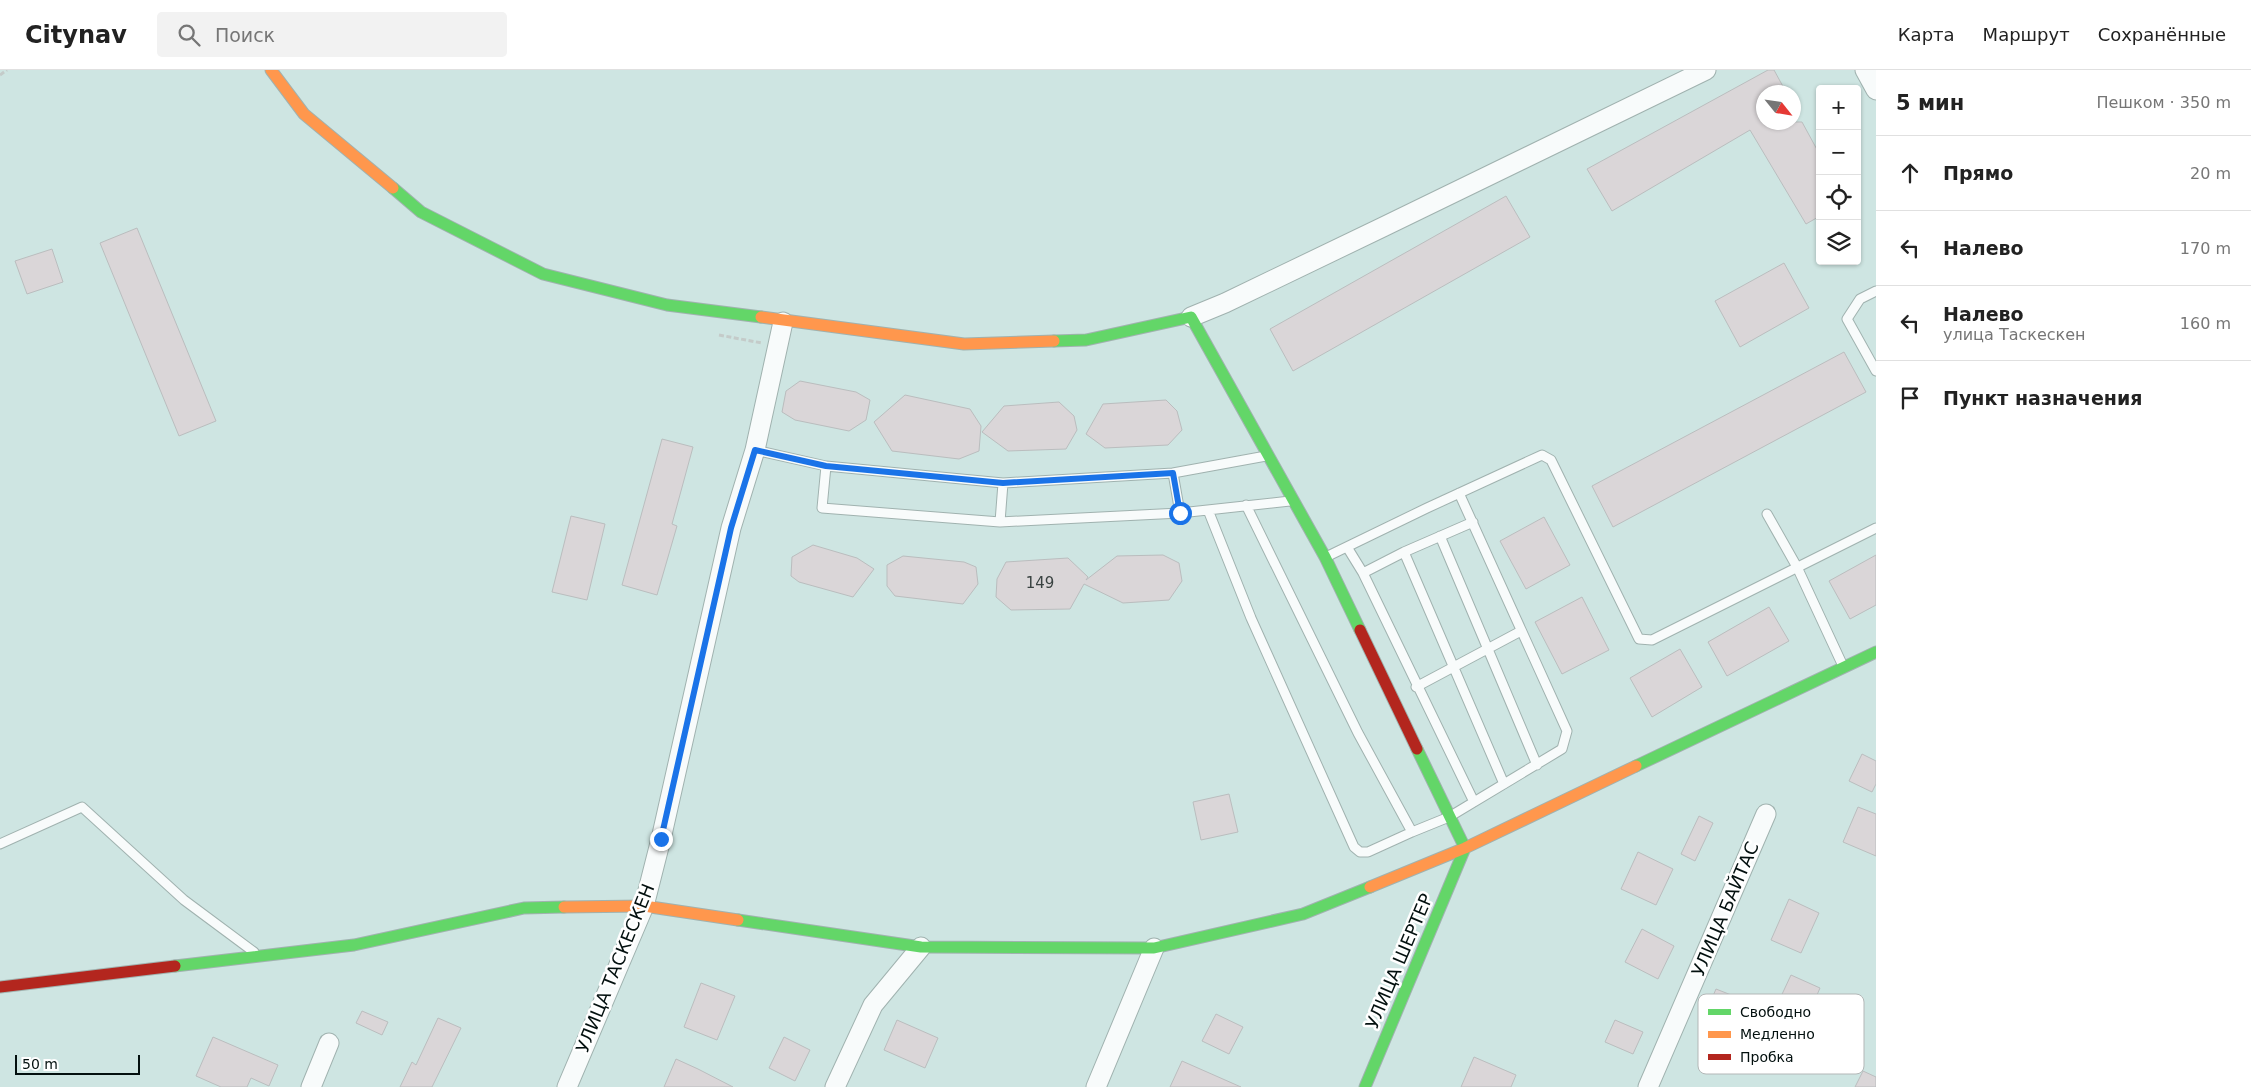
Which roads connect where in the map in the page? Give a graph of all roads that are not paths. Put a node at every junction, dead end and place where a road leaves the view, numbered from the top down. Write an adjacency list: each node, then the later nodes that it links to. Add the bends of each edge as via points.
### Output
1 (271, 70): 7 (street, via 304,114 421,212 543,274 667,306)
2 (1706, 70): 6 (street)
3 (1865, 70): 4 (street)
4 (1876, 90)
5 (1876, 291): 8 (lane, via 1860,299 1846,319)
6 (1191, 317): 7 (street, via 1086,340 964,344); 10 (street)
7 (783, 322): 9 (street, УЛИЦА ТАСКЕСКЕН)
8 (1876, 371)
9 (755, 450): 11 (lane); 43 (street, УЛИЦА ТАСКЕСКЕН, via 731,528)
10 (1270, 455): 12 (lane); 15 (street)
11 (826, 466): 13 (lane); 20 (lane, via 822,508)
12 (1173, 473): 13 (lane); 18 (lane)
13 (1003, 483): 20 (lane)
14 (1459, 493): 21 (lane); 24 (lane); 27 (lane, via 1542,455 1551,460 1639,639 1652,640)
15 (1294, 500): 16 (lane); 26 (street)
16 (1246, 505): 17 (lane); 40 (lane, via 1358,733)
17 (1208, 510): 18 (lane); 40 (lane, via 1251,618 1354,847 1360,852 1368,852)
18 (1180, 513): 20 (lane)
19 (1767, 514): 27 (lane)
20 (1000, 522)
21 (1473, 522): 23 (lane); 29 (lane)
22 (1876, 528): 27 (lane)
23 (1440, 536): 25 (lane); 30 (lane)
24 (1347, 547): 26 (lane); 28 (lane)
25 (1404, 552): 28 (lane); 32 (lane)
26 (1326, 557): 39 (street)
27 (1797, 567): 33 (lane)
28 (1363, 573): 34 (lane)
29 (1521, 630): 30 (lane); 35 (lane, via 1567,731 1562,749)
30 (1488, 650): 32 (lane); 35 (lane)
31 (1876, 652): 33 (street)
32 (1453, 666): 34 (lane); 36 (lane)
33 (1844, 668): 42 (street)
34 (1416, 686): 37 (lane)
35 (1537, 764): 36 (lane)
36 (1504, 784): 37 (lane)
37 (1474, 802): 39 (lane)
38 (1766, 814): 54 (street, УЛИЦА БАЙТАС)
39 (1449, 817): 40 (lane); 42 (street)
40 (1412, 832)
41 (0, 844): 46 (lane, via 82,806 184,900)
42 (1465, 848): 45 (street, via 1303,914); 53 (street, УЛИЦА ШЕРТЕР)
43 (644, 906): 44 (street); 46 (street, via 524,908 354,945); 50 (street, УЛИЦА ТАСКЕСКЕН)
44 (921, 947): 45 (street); 51 (street, via 873,1005)
45 (1154, 948): 52 (street)
46 (261, 957): 47 (street)
47 (0, 987)
48 (329, 1043): 49 (street)
49 (311, 1087)
50 (567, 1087)
51 (835, 1087)
52 (1096, 1087)
53 (1365, 1087)
54 (1648, 1087)

